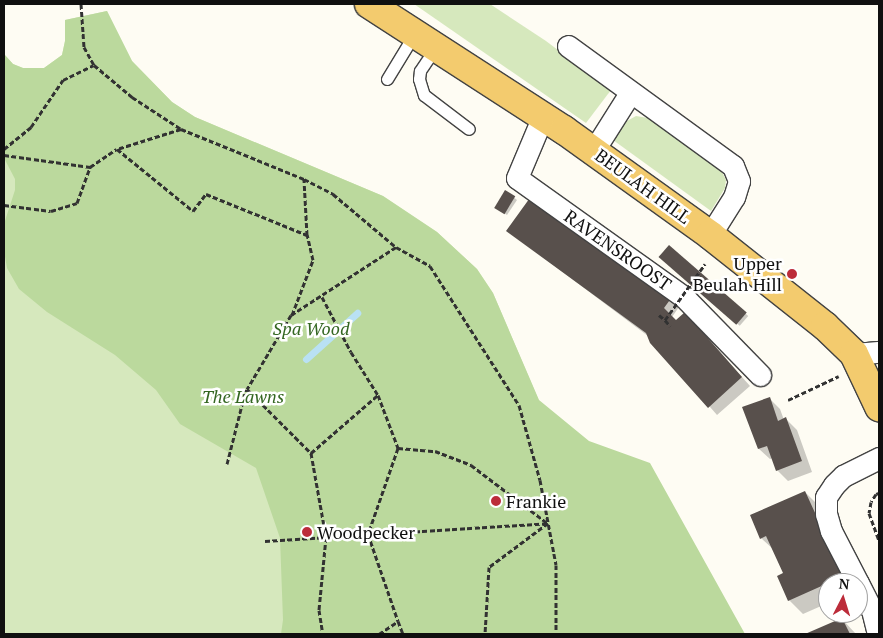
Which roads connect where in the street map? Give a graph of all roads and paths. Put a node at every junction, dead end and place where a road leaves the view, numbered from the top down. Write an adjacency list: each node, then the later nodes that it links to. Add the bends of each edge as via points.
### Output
1 (81, 4): 5 (path, via 84,47)
2 (369, 4): 3 (main road, BEULAH HILL)
3 (425, 40): 6 (lane); 8 (main road, BEULAH HILL); 10 (lane, via 419,79 424,95)
4 (568, 46): 7 (street)
5 (94, 65): 9 (path, via 132,98); 11 (path, via 63,80 31,128)
6 (387, 79)
7 (630, 93): 13 (street); 19 (street, via 733,166 739,181 734,197)
8 (543, 116): 13 (main road, BEULAH HILL); 28 (street, RAVENSROOST, via 517,178 684,297)
9 (181, 129): 12 (path); 16 (path)
10 (469, 129)
11 (4, 148)
12 (117, 149): 15 (path); 18 (path, via 192,211 206,194)
13 (594, 150): 19 (main road, BEULAH HILL)
14 (4, 155): 15 (path)
15 (90, 167): 17 (path, via 77,204 51,211)
16 (304, 179): 18 (path); 20 (path, via 333,194)
17 (4, 205)
18 (308, 235): 23 (path, via 313,260)
19 (710, 235): 27 (main road, BEULAH HILL)
20 (396, 247): 22 (path); 38 (path, via 430,266 519,405)
21 (705, 264): 25 (path, bridge)
22 (322, 297): 23 (path); 30 (path)
23 (291, 315): 29 (path)
24 (659, 315): 25 (path, bridge)
25 (665, 320): 26 (path)
26 (670, 326)
27 (864, 357): 31 (path); 32 (main road, BEULAH HILL)
28 (760, 375)
29 (247, 388): 34 (path); 36 (path)
30 (378, 395): 33 (path); 34 (path)
31 (788, 400)
32 (879, 407)
33 (398, 448): 38 (path, via 435,452 471,464); 39 (path)
34 (311, 453): 40 (path)
35 (879, 458): 43 (street, via 843,476 826,497 831,531)
36 (227, 464)
37 (879, 493): 41 (path, via 871,502 869,513)
38 (548, 523): 39 (path); 49 (path, via 489,567); 50 (path, via 556,565)
39 (368, 534): 40 (path); 45 (path)
40 (326, 537): 42 (path); 46 (path, via 319,610)
41 (879, 540)
42 (265, 541)
43 (853, 573)
44 (868, 602): 51 (street)
45 (398, 621): 47 (path); 48 (path)
46 (323, 634)
47 (379, 634)
48 (403, 634)
49 (485, 634)
50 (556, 634)
51 (878, 634)

